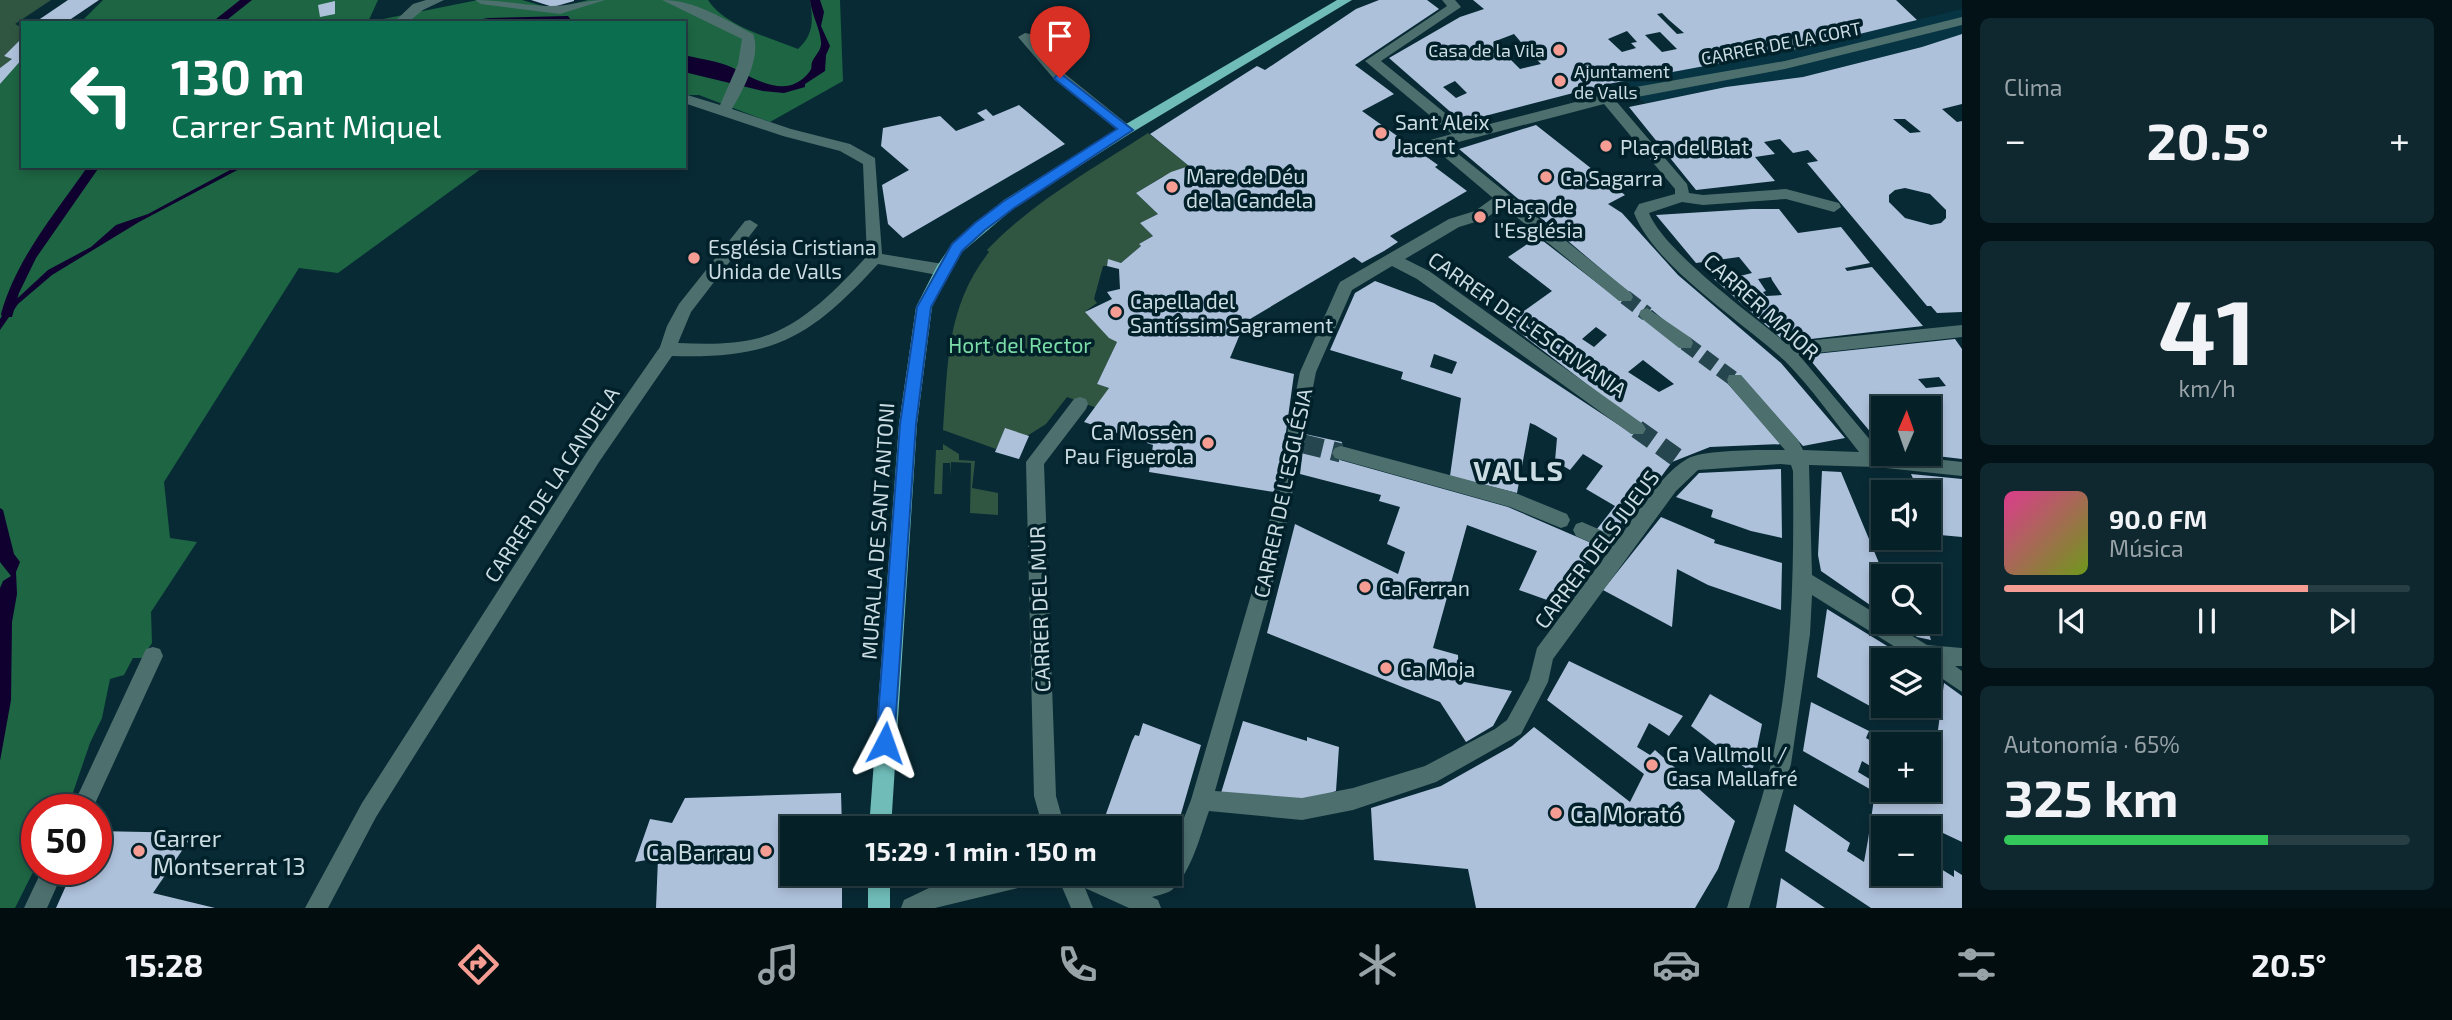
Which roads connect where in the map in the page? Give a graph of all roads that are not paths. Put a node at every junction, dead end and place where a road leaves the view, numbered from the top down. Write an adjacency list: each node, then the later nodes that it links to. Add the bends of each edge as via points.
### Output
1 (438, 0): 7 (street, via 418,7)
2 (481, 0): 3 (street, via 544,10)
3 (599, 0)
4 (668, 0): 12 (street, via 748,37 751,45)
5 (1346, 0): 13 (main road, MURALLA DE SANT ANTONI)
6 (1448, 0): 14 (street, via 1455,7 1373,61)
7 (401, 21)
8 (1962, 21): 11 (street, CARRER DE LA CORT, via 1785,65 1674,83)
9 (1024, 37): 13 (street, via 1060,78)
10 (686, 99): 12 (street)
11 (1608, 100): 14 (street); 15 (street, via 1682,188)
12 (726, 109): 19 (street, via 845,147 870,162)
13 (1126, 130): 21 (main road, MURALLA DE SANT ANTONI, via 1009,204 957,248)
14 (1463, 135): 16 (street, via 1435,143)
15 (1682, 197): 17 (street, via 1703,200 1786,194); 27 (street, CARRER MAJOR, via 1644,208 1642,219 1676,259)
16 (1502, 199): 20 (street, CARRER DE L'ESGLÉSIA, via 1480,215 1454,223); 22 (street)
17 (1834, 207)
18 (750, 225): 26 (street, CARRER DE LA CANDELA, via 685,308)
19 (875, 258): 21 (street); 26 (street, via 852,283 799,325 768,342 710,351)
20 (1392, 259): 30 (street, CARRER DE L'ESCRIVANIA, via 1423,275); 46 (street, CARRER DE L'ESGLÉSIA, via 1346,286 1308,372 1299,442 1270,561)
21 (943, 270): 47 (main road, MURALLA DE SANT ANTONI, via 924,307 908,424)
22 (1625, 297)
23 (1647, 314): 25 (street)
24 (1962, 331): 27 (street)
25 (1685, 343)
26 (668, 349): 58 (street, CARRER DE LA CANDELA, via 593,457 369,810)
27 (1784, 350): 32 (street, CARRER MAJOR)
28 (1735, 380): 33 (street, via 1793,445)
29 (1080, 404): 48 (street, CARRER DEL MUR, via 1035,462 1045,796)
30 (1637, 429)
31 (1341, 453): 37 (street, via 1513,500)
32 (1871, 454)
33 (1797, 457): 34 (street, CARRER DELS JUEUS); 37 (street, CARRER DELS JUEUS, via 1684,463); 38 (street, via 1802,471)
34 (1871, 460)
35 (1933, 466): 36 (street, CARRER DELS JUEUS)
36 (1962, 469)
37 (1622, 548): 46 (street, CARRER DELS JUEUS, via 1544,655 1538,682 1514,727 1502,736 1429,775 1353,799 1302,809)
38 (1803, 579): 39 (street); 63 (street, via 1800,634 1781,764)
39 (1914, 648)
40 (1941, 655): 42 (street)
41 (153, 656): 45 (street)
42 (1962, 657)
43 (1941, 667): 44 (street)
44 (1962, 683)
45 (88, 794)
46 (1202, 800): 49 (street, CARRER DE L'ESGLÉSIA)
47 (881, 816)
48 (1051, 816)
49 (1182, 852)
50 (46, 885): 57 (street)
51 (879, 886): 59 (main road)
52 (980, 886): 60 (street, via 931,898)
53 (1073, 886): 61 (street)
54 (1106, 886): 56 (street)
55 (1152, 886): 56 (street, CARRER DE L'ESGLÉSIA)
56 (1126, 894): 62 (street)
57 (35, 908)
58 (316, 908)
59 (879, 908)
60 (912, 908)
61 (1082, 908)
62 (1150, 908)
63 (1738, 908)

